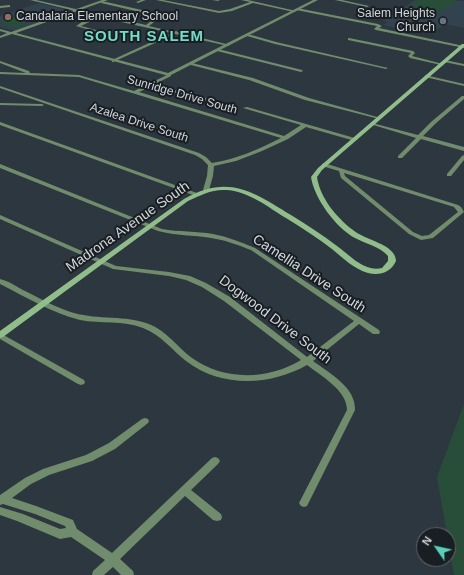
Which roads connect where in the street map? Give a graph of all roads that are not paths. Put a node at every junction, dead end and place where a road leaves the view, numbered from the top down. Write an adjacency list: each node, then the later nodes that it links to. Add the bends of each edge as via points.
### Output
1 (32, 0): 11 (street)
2 (54, 0): 11 (street)
3 (144, 0): 10 (street)
4 (158, 0): 12 (street)
5 (182, 0): 12 (street)
6 (243, 0): 13 (street)
7 (316, 0): 18 (street)
8 (337, 0): 15 (street)
9 (104, 1): 19 (street); 21 (street, via 154,14 156,19)
10 (138, 2)
11 (45, 3): 19 (street)
12 (174, 3): 13 (street, via 218,12); 17 (street)
13 (251, 3): 18 (street)
14 (9, 6): 16 (street)
15 (367, 6)
16 (0, 7)
17 (164, 7)
18 (296, 10): 26 (street); 30 (street, via 378,25 380,26 376,29)
19 (76, 11): 20 (street); 24 (street)
20 (98, 16): 21 (street); 25 (street, via 78,26)
21 (148, 25): 23 (street)
22 (0, 30): 24 (street)
23 (176, 32): 29 (street); 32 (street)
24 (12, 33): 27 (street); 32 (street)
25 (110, 35)
26 (248, 35): 29 (street); 37 (street)
27 (0, 37)
28 (349, 39): 34 (street, via 412,52 411,57)
29 (228, 45): 31 (street)
30 (463, 46): 34 (main road, Madrona Avenue South)
31 (218, 50): 35 (street); 38 (street)
32 (113, 61): 41 (street)
33 (0, 62): 40 (street)
34 (443, 62): 36 (street); 42 (main road, Madrona Avenue South)
35 (192, 64): 41 (street); 54 (street, via 251,79 307,100)
36 (464, 65)
37 (386, 68)
38 (301, 71)
39 (0, 73): 40 (street, Sunridge Drive South)
40 (29, 74): 46 (street, Sunridge Drive South, via 78,76)
41 (169, 76): 43 (street)
42 (427, 76): 44 (street); 54 (main road, Madrona Avenue South)
43 (149, 85): 46 (street); 49 (street)
44 (464, 85)
45 (0, 88): 48 (street, Azalea Drive South)
46 (134, 93): 59 (street, Sunridge Drive South)
47 (464, 97): 58 (street)
48 (33, 99): 51 (street, via 32,102); 52 (street, Azalea Drive South)
49 (204, 99)
50 (0, 104): 51 (street)
51 (23, 104): 52 (street)
52 (50, 105): 64 (street, Azalea Drive South, via 189,150 201,156)
53 (245, 108): 57 (street)
54 (379, 118): 56 (main road, Madrona Avenue South)
55 (0, 123): 70 (street)
56 (372, 124): 58 (street); 60 (main road, Madrona Avenue South)
57 (306, 125): 59 (street); 60 (street)
58 (419, 137): 61 (street); 62 (street)
59 (286, 138): 64 (street, via 234,161)
60 (355, 139): 65 (main road, Madrona Avenue South)
61 (464, 149)
62 (400, 157)
63 (464, 157): 68 (street)
64 (210, 165): 69 (street)
65 (324, 165): 67 (street); 69 (main road, Madrona Avenue South, via 314,176 317,189 331,212 346,228 392,256 392,262 385,270 373,271 359,266 310,230 251,194 230,188)
66 (0, 166): 72 (street, Camellia Drive South)
67 (341, 172): 67 (street, via 343,177 411,234 421,238 431,238 459,215 461,210 456,206)
68 (449, 175)
69 (206, 190): 70 (main road, Madrona Avenue South)
70 (195, 194): 72 (main road, Madrona Avenue South)
71 (0, 217): 73 (street, Dogwood Drive South)
72 (150, 226): 73 (main road, Madrona Avenue South); 76 (street, Camellia Drive South, via 173,233 212,236 244,245 268,258)
73 (99, 262): 75 (main road, Madrona Avenue South); 79 (street, Dogwood Drive South, via 120,269 168,274 204,284)
74 (0, 281): 75 (street)
75 (44, 303): 78 (main road, Madrona Avenue South); 79 (street, via 79,317 147,326 195,364 230,377 271,376)
76 (358, 321): 77 (street, Camellia Drive South); 79 (street)
77 (376, 332)
78 (0, 335): 80 (street)
79 (307, 361): 85 (street, Dogwood Drive South, via 341,387 351,404 351,410)
80 (81, 382)
81 (145, 421): 84 (street, via 112,446 89,458 46,472)
82 (215, 461): 83 (street)
83 (184, 490): 87 (street); 89 (street)
84 (1, 500): 88 (street, via 69,523)
85 (304, 503)
86 (0, 511): 88 (street, via 60,534)
87 (217, 517)
88 (72, 532): 89 (street)
89 (112, 559): 90 (street); 91 (street)
90 (98, 575)
91 (128, 575)

